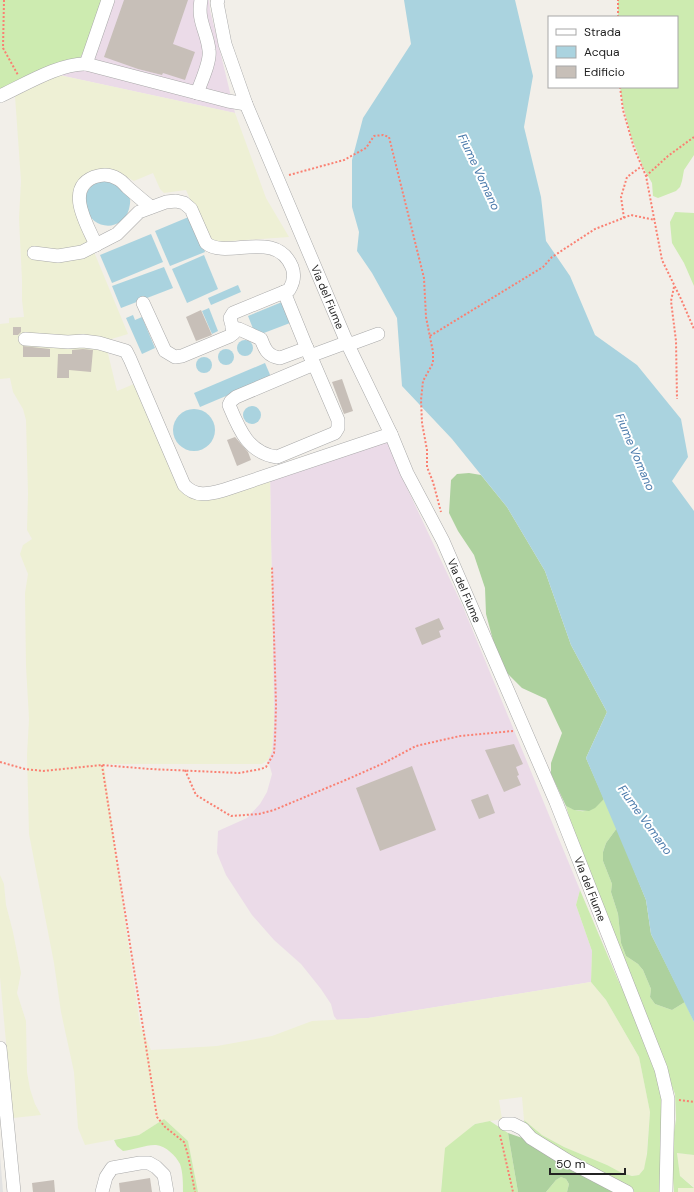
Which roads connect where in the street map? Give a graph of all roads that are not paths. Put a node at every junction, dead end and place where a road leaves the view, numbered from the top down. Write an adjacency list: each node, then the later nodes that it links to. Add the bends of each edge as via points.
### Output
1 (108, 0): 4 (street)
2 (201, 0): 5 (street, via 200,18 210,50)
3 (218, 0): 7 (street, Via del Fiume, via 225,44)
4 (86, 64): 5 (street); 6 (street, via 76,63 55,70)
5 (197, 93): 7 (street)
6 (0, 96)
7 (246, 104): 16 (street, Via del Fiume)
8 (151, 207): 9 (street, via 140,212 117,234); 9 (street, via 120,179 110,175 90,179 83,186 79,206); 11 (street, via 166,202 184,203 191,209 206,243 211,246 253,246 280,251 290,263 294,277 290,290)
9 (96, 245): 10 (street, via 70,255)
10 (34, 253)
11 (284, 292): 13 (street, via 233,313 230,318); 17 (street)
12 (143, 303): 13 (street, via 165,352 175,357 230,336 234,333)
13 (232, 328): 17 (street, via 261,339 267,353 276,357)
14 (378, 334): 16 (street)
15 (25, 339): 18 (street, via 99,342 126,351 184,485 189,491 198,494 224,490)
16 (348, 343): 17 (street); 18 (street, Via del Fiume)
17 (310, 356): 17 (street, via 230,401 229,406 242,434 250,444 267,454 277,457 335,433 338,428 338,420)
18 (391, 434): 25 (street, Via del Fiume, via 407,474 443,541 525,729 661,1069 668,1099)
19 (0, 1048): 21 (street)
20 (505, 1124): 24 (street, via 513,1124 530,1138 568,1161)
21 (14, 1192)
22 (102, 1192): 23 (street, via 106,1177 112,1168 149,1163 164,1175)
23 (166, 1192)
24 (627, 1192)
25 (666, 1192)

